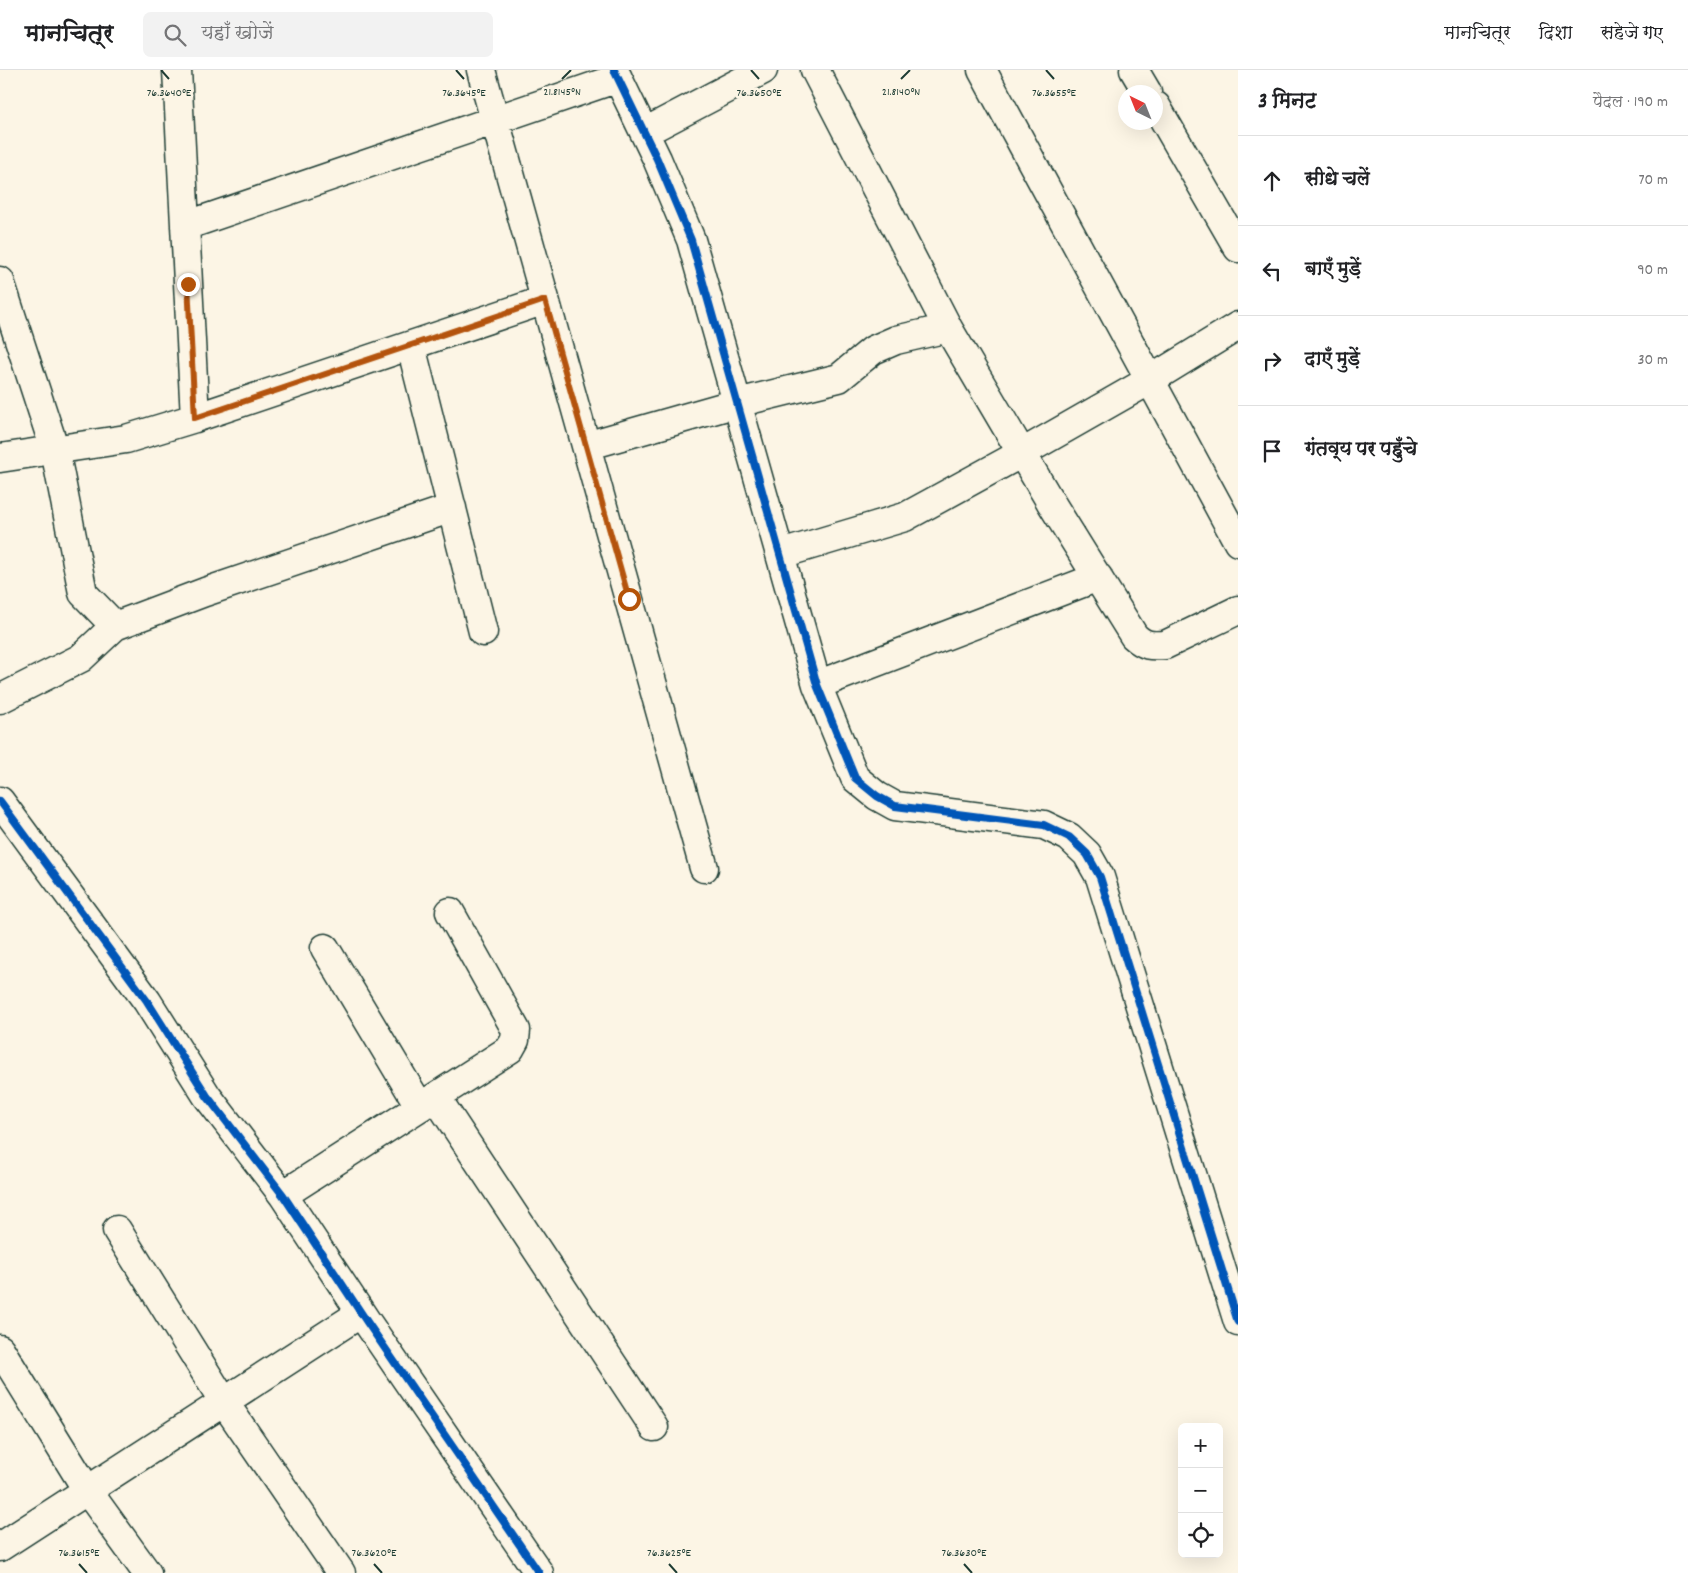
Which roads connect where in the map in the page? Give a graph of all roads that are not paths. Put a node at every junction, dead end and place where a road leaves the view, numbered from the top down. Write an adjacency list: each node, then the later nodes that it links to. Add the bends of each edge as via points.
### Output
1 (176, 70): 12 (street)
2 (481, 70): 10 (street)
3 (763, 70): 11 (street)
4 (815, 70): 17 (street)
5 (982, 70): 19 (street)
6 (1134, 70): 8 (street)
7 (616, 74): 10 (street); 11 (street)
8 (1144, 85)
9 (1163, 118): 13 (street)
10 (495, 120): 12 (street); 15 (street)
11 (645, 132): 20 (street, via 690,240)
12 (185, 226): 21 (street)
13 (1238, 248)
14 (0, 281): 23 (street)
15 (545, 300): 18 (street); 22 (street)
16 (1238, 326): 19 (street)
17 (948, 328): 20 (street, via 896,340 873,350 839,378); 24 (street)
18 (411, 346): 21 (street); 26 (street)
19 (1150, 380): 24 (street); 27 (street)
20 (737, 403): 22 (street); 28 (street)
21 (195, 418): 23 (street, via 126,439)
22 (586, 446): 36 (street)
23 (54, 450): 25 (street); 31 (street, via 83,592)
24 (1022, 453): 28 (street, via 905,517); 29 (street)
25 (0, 458)
26 (452, 508): 31 (street); 32 (street)
27 (1238, 542)
28 (780, 554): 33 (street)
29 (1098, 577): 30 (street, via 1134,636 1143,644 1165,645); 33 (street)
30 (1238, 610)
31 (115, 626): 34 (street, via 81,658)
32 (483, 632)
33 (817, 685): 43 (street, via 855,778 876,796 896,806 1044,825 1069,837 1087,854 1100,877)
34 (0, 699)
35 (0, 801): 40 (street, via 147,1001 207,1096)
36 (704, 868)
37 (450, 912): 39 (street, via 516,1030 515,1040 510,1050)
38 (325, 948): 39 (street)
39 (428, 1102): 40 (street); 46 (street)
40 (283, 1195): 42 (street)
41 (117, 1230): 45 (street)
42 (361, 1313): 45 (street); 51 (street)
43 (1238, 1322)
44 (0, 1349): 47 (street)
45 (224, 1402): 47 (street); 50 (street)
46 (654, 1427)
47 (87, 1490): 48 (street); 49 (street)
48 (0, 1547)
49 (147, 1573)
50 (341, 1573)
51 (539, 1573)

